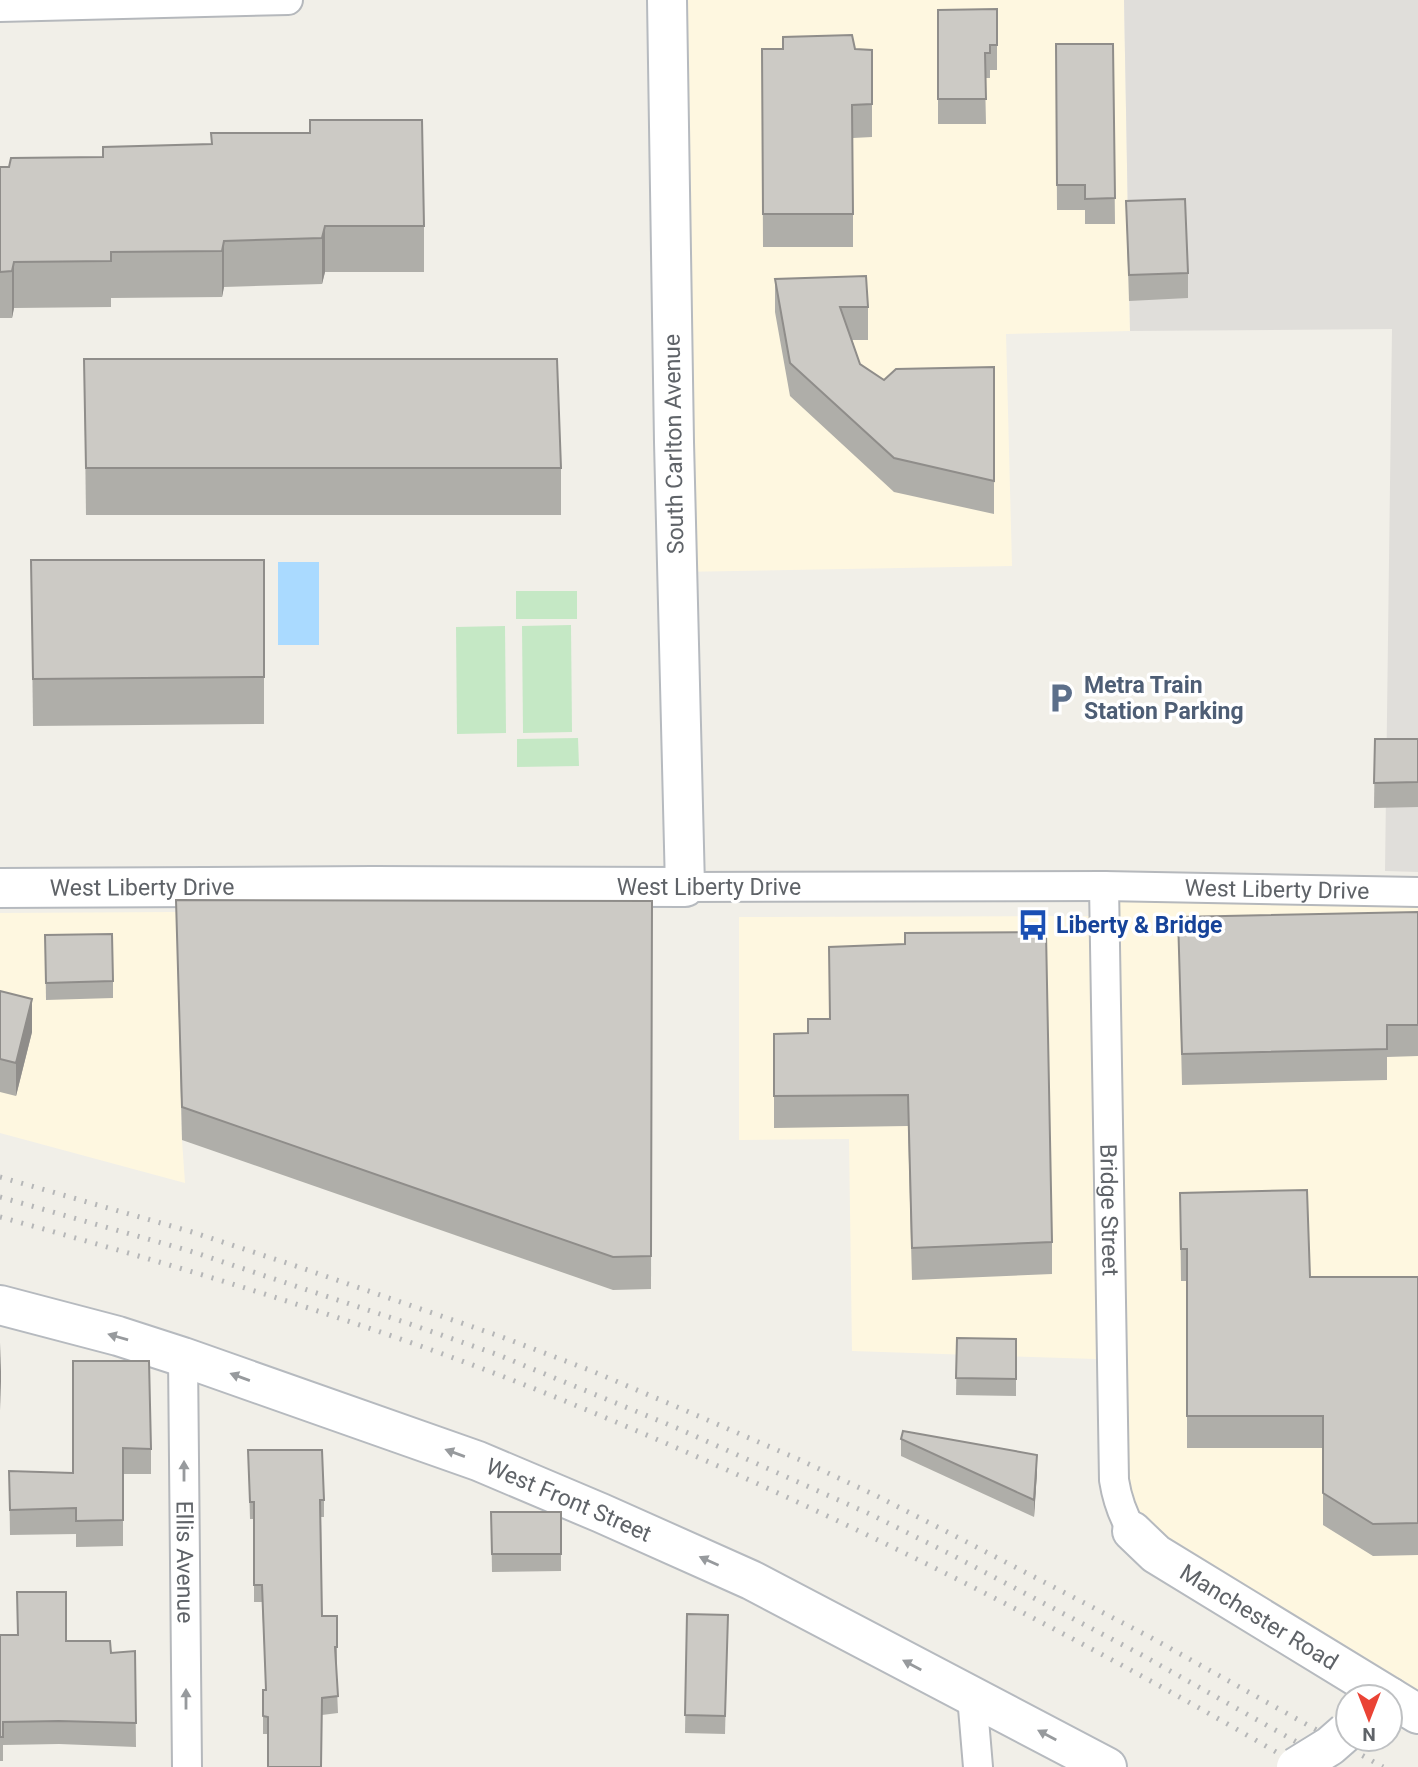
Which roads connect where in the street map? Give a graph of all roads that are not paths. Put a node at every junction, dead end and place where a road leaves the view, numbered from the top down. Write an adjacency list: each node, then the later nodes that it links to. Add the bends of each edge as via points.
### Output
1 (288, 0): 3 (street)
2 (667, 0): 5 (street, South Carlton Avenue)
3 (0, 7)
4 (1104, 886): 5 (street, West Liberty Drive); 7 (street, West Liberty Drive); 10 (street, Bridge Street, via 1114,1480 1123,1517)
5 (685, 887): 6 (street, West Liberty Drive)
6 (0, 888)
7 (1418, 892)
8 (0, 1305): 9 (street, West Front Street, one-way to 8)
9 (183, 1357): 12 (street, West Front Street, one-way to 9, via 751,1580 601,1513 478,1461); 14 (street, Ellis Avenue, one-way to 9)
10 (1132, 1531): 11 (street, Manchester Road, via 1156,1554)
11 (1364, 1683)
12 (972, 1696): 15 (street); 16 (street, West Front Street, one-way to 12)
13 (1334, 1742): 17 (street, bridge)
14 (187, 1767)
15 (978, 1767)
16 (1107, 1767)
17 (1296, 1767)

